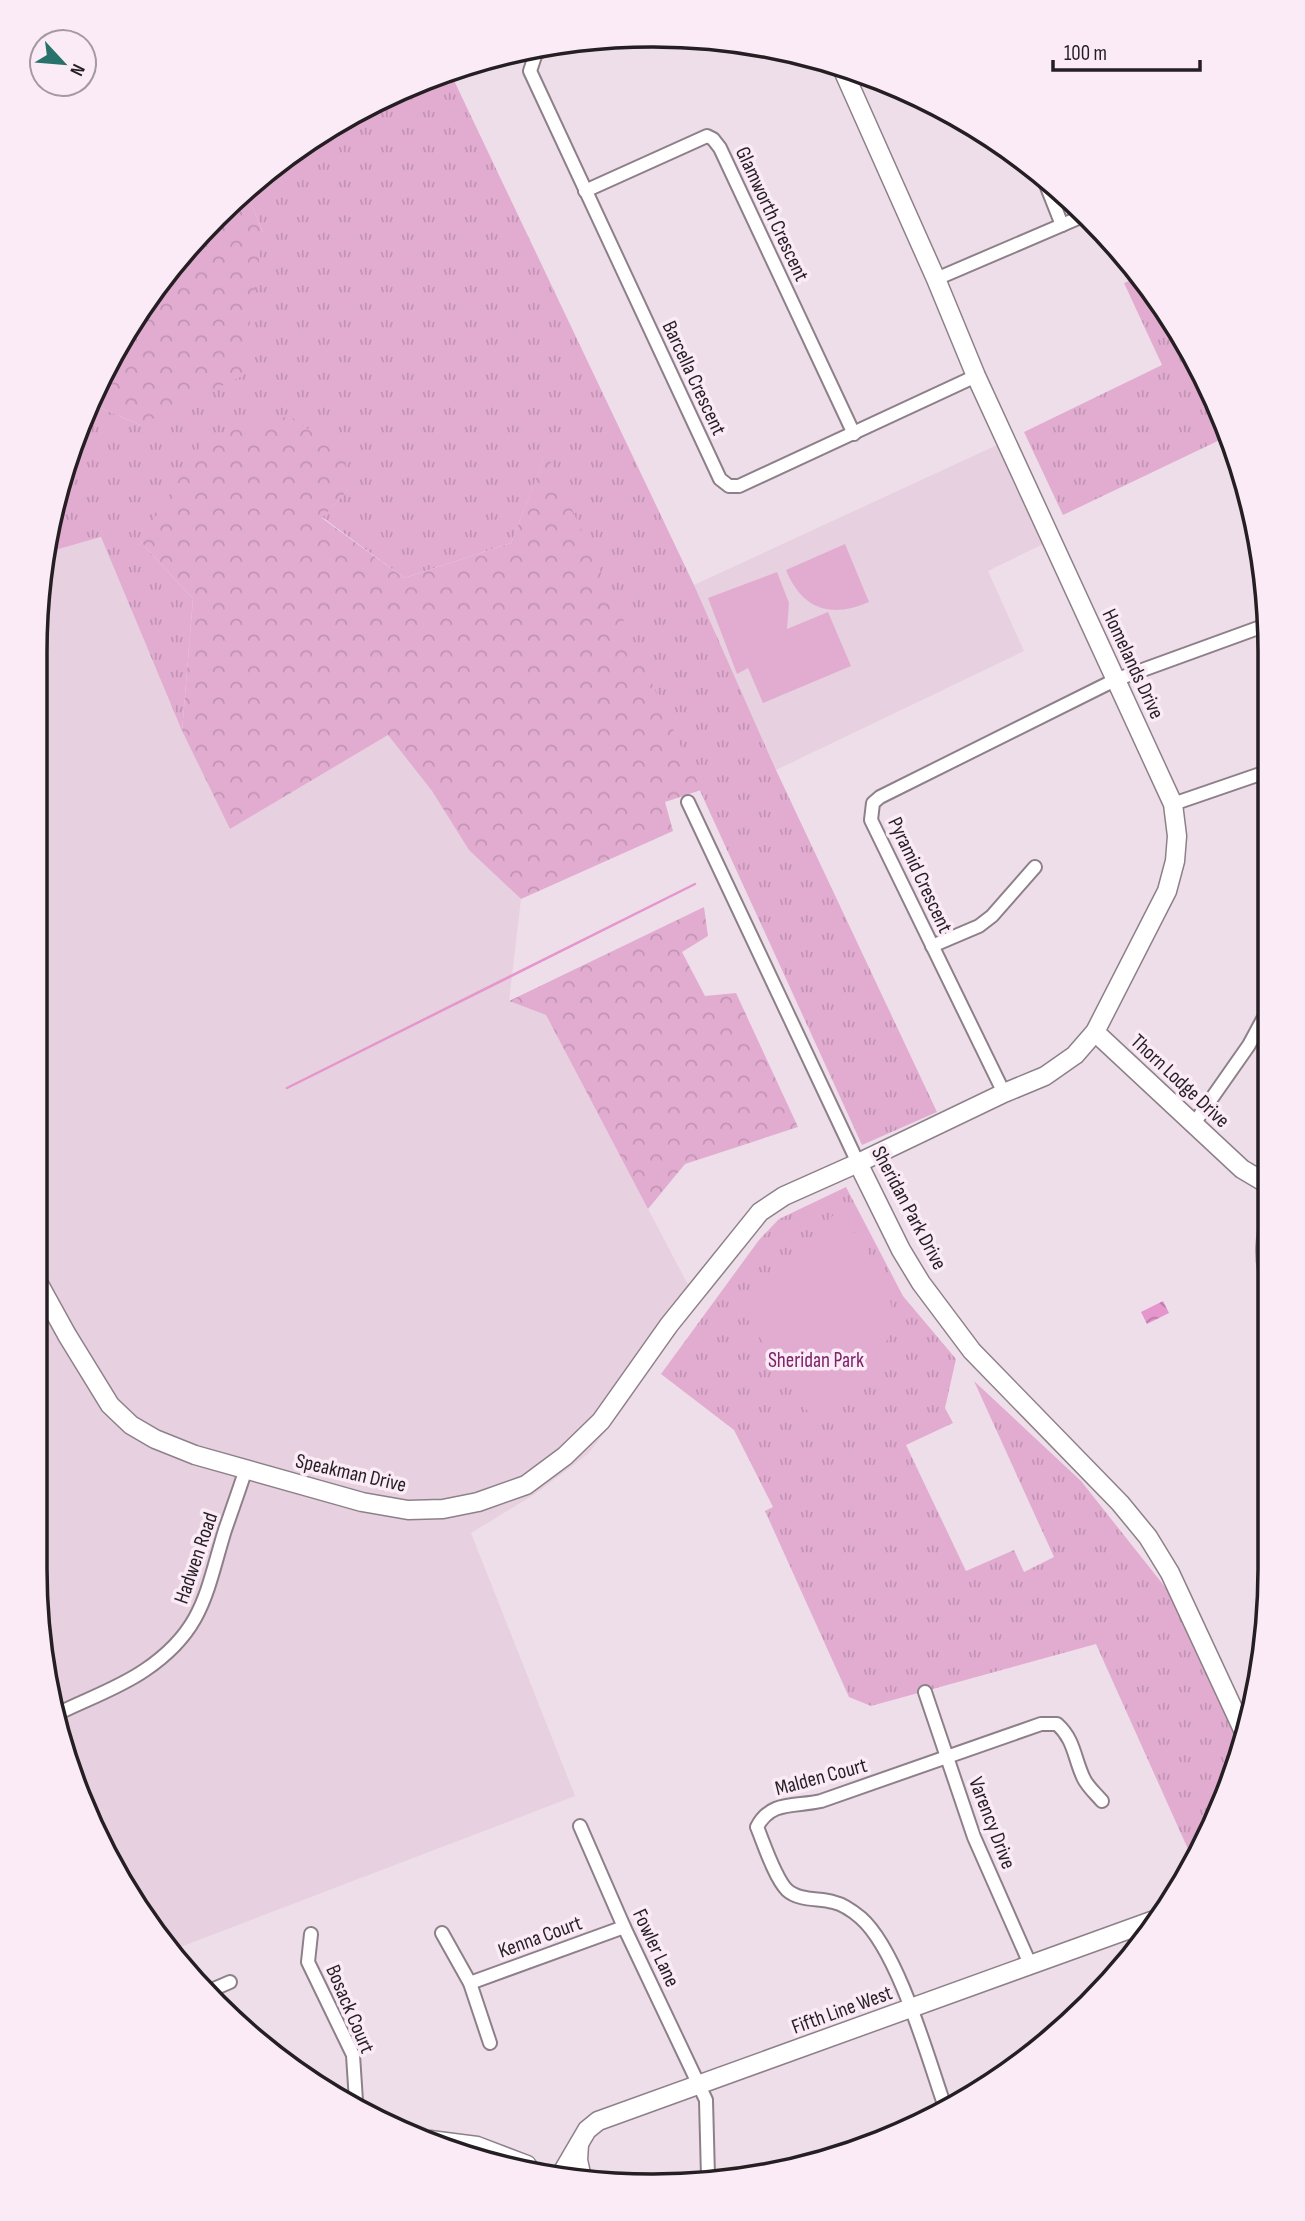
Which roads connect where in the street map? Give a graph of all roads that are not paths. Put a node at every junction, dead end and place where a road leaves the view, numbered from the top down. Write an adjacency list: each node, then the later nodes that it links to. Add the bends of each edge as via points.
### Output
1 (534, 59): 3 (street, Barcella Crescent, via 530,71)
2 (847, 79): 7 (street, Homelands Drive)
3 (585, 191): 9 (street, Barcella Crescent, via 720,479 739,486); 9 (street, Glamworth Crescent, via 707,136 713,139)
4 (1050, 196): 6 (street)
5 (1075, 220): 6 (street)
6 (1062, 225): 7 (street)
7 (936, 279): 8 (street, Homelands Drive)
8 (975, 376): 9 (street, Barcella Crescent); 11 (street, Homelands Drive)
9 (854, 434)
10 (1257, 628): 11 (street)
11 (1115, 680): 14 (street, Homelands Drive); 16 (street, Pyramid Crescent, via 873,803 871,820)
12 (1258, 775): 14 (street)
13 (688, 802): 21 (street, Sheridan Park Drive)
14 (1173, 804): 17 (street, Homelands Drive, via 1177,836 1167,891)
15 (1035, 867): 16 (street, via 979,926)
16 (932, 946): 19 (street, Pyramid Crescent)
17 (1095, 1032): 19 (street, Homelands Drive, via 1075,1055 1045,1076); 20 (street, Thorn Lodge Drive)
18 (1258, 1037): 20 (street)
19 (1004, 1093): 21 (street, Homelands Drive)
20 (1193, 1125): 22 (street, Thorn Lodge Drive)
21 (858, 1163): 24 (street, Speakman Drive, via 784,1196 760,1212 669,1325 601,1421 526,1485 478,1502 408,1510 369,1504); 27 (street, Sheridan Park Drive, via 921,1283 972,1351 1147,1536 1180,1592)
22 (1258, 1178)
23 (47, 1299): 24 (street, Speakman Drive, via 90,1376 131,1426 195,1455)
24 (246, 1469): 26 (street, Hadwen Road, via 208,1594 186,1632 146,1670)
25 (925, 1692): 28 (street, Varency Drive)
26 (65, 1710)
27 (1238, 1720)
28 (947, 1758): 29 (street, Malden Court, via 1041,1724 1058,1724 1072,1741 1084,1780); 35 (street, Varency Drive, via 974,1837); 39 (street, Malden Court, via 821,1801 773,1809 757,1827 788,1890 799,1898 837,1902 873,1932)
29 (1102, 1801)
30 (580, 1826): 32 (street, Fowler Lane)
31 (1142, 1924): 35 (street, Fifth Line West)
32 (624, 1927): 37 (street, Kenna Court); 41 (street, Fowler Lane)
33 (442, 1933): 37 (street)
34 (311, 1934): 42 (street, Bosack Court, via 308,1962 353,2055)
35 (1030, 1964): 39 (street, Fifth Line West)
36 (230, 1982): 38 (street)
37 (470, 1983): 40 (street)
38 (217, 1988)
39 (911, 2009): 41 (street, Fifth Line West); 43 (street)
40 (490, 2043)
41 (700, 2085): 44 (street, Fifth Line West, via 598,2121); 49 (street, Fowler Lane, via 706,2100)
42 (356, 2096)
43 (942, 2099)
44 (580, 2141): 47 (street, Fifth Line West); 48 (street)
45 (468, 2145): 46 (street)
46 (494, 2152)
47 (565, 2168)
48 (580, 2170)
49 (708, 2171)

